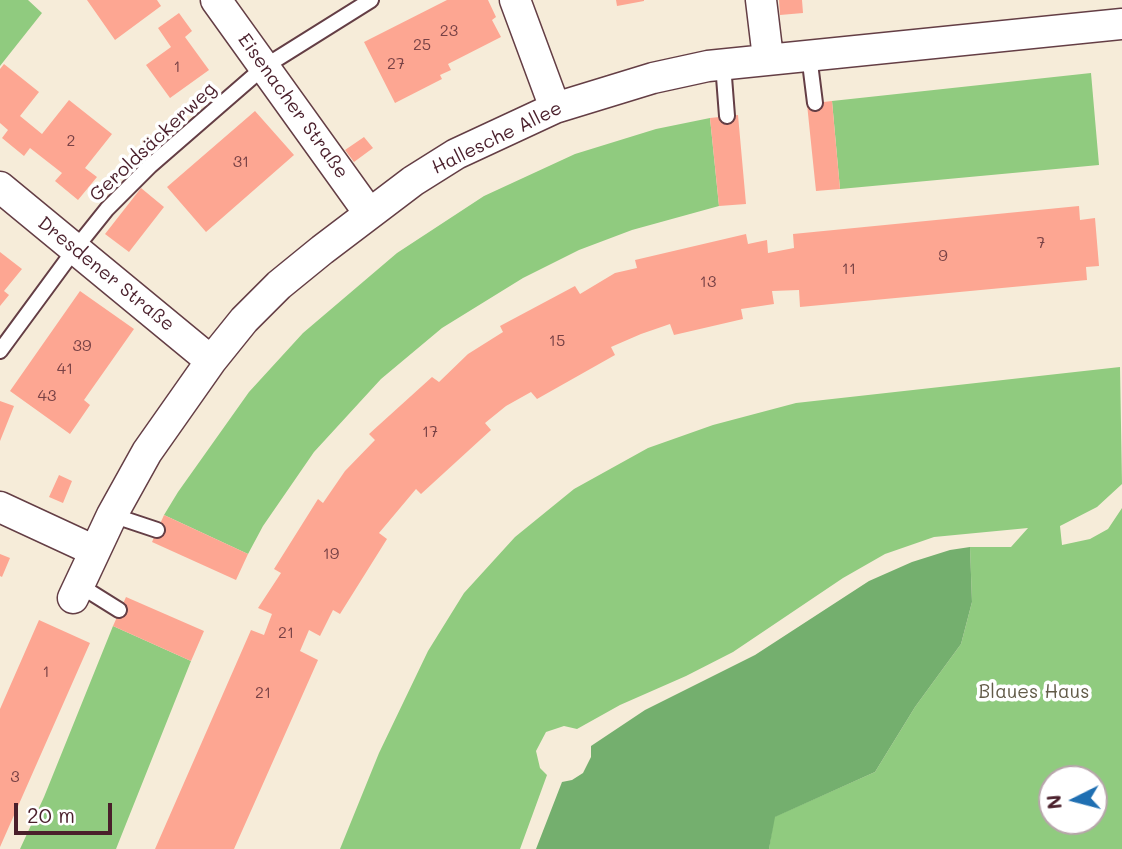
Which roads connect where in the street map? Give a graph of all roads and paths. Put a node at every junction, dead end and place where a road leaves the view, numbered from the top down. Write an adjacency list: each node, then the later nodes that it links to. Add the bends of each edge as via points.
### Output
1 (216, 0): 10 (street, Eisenacher Straße)
2 (371, 0): 10 (lane, Geroldsäckerweg)
3 (515, 0): 12 (street)
4 (761, 0): 8 (street)
5 (1120, 0): 6 (street)
6 (1122, 24): 7 (street, Hallesche Allee)
7 (809, 55): 8 (street, Hallesche Allee); 11 (lane)
8 (768, 58): 9 (street, Hallesche Allee)
9 (723, 64): 12 (street, Hallesche Allee, via 653,78); 13 (lane)
10 (264, 67): 15 (street, Eisenacher Straße); 16 (lane, Geroldsäckerweg, via 150,166)
11 (815, 103)
12 (555, 108): 15 (street, Hallesche Allee, via 456,155)
13 (727, 116)
14 (0, 187): 16 (street, Dresdener Straße)
15 (369, 213): 18 (street, Hallesche Allee, via 279,285)
16 (75, 249): 17 (lane, Geroldsäckerweg); 18 (street, Dresdener Straße)
17 (0, 351)
18 (211, 361): 20 (street, Hallesche Allee, via 147,452)
19 (0, 507): 22 (street)
20 (112, 515): 21 (lane); 22 (street, Hallesche Allee)
21 (157, 530)
22 (94, 551): 23 (street, Hallesche Allee)
23 (76, 592): 24 (lane)
24 (118, 611)

